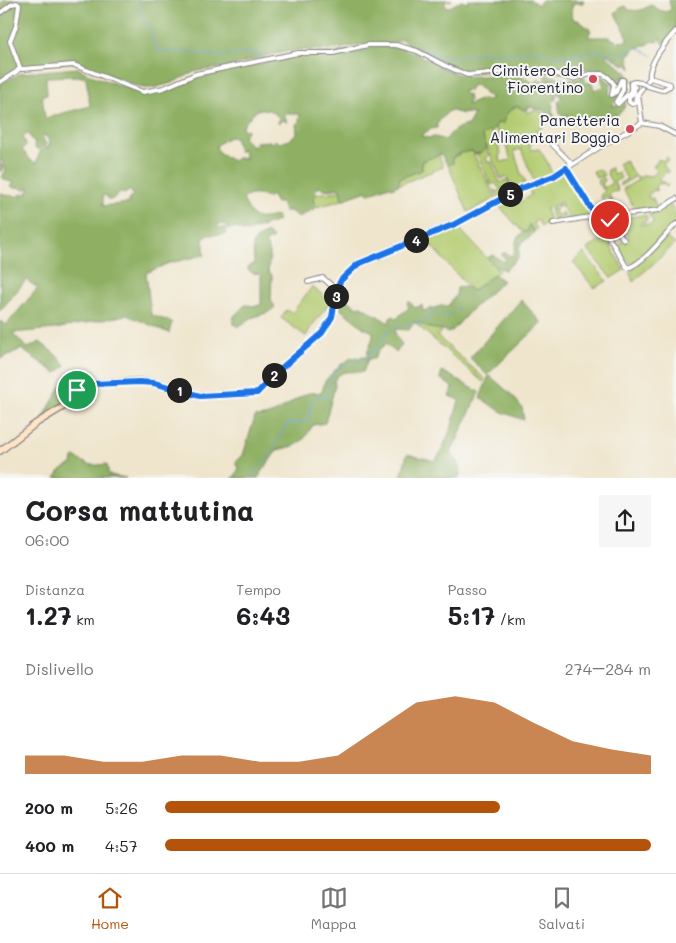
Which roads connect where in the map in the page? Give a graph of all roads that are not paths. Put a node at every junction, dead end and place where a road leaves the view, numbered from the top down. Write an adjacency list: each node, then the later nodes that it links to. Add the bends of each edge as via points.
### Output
1 (0, 13): 3 (street, via 12,4 19,5 10,41)
2 (676, 31): 4 (street, via 656,57)
3 (20, 68): 5 (street); 6 (street, via 74,65 143,92 164,88 196,74 298,53 396,45 416,50 467,75 554,73 572,79 602,74 614,84 612,95 623,80 618,104)
4 (650, 78): 6 (street, bridge, via 670,86 662,90); 7 (street)
5 (0, 82)
6 (635, 82): 7 (street, via 634,92 629,96 630,103 635,103)
7 (638, 95): 8 (street)
8 (642, 123): 9 (street, via 659,126); 11 (street)
9 (676, 135)
10 (549, 141): 11 (street)
11 (572, 164): 12 (street)
12 (566, 168): 14 (street); 20 (street, via 455,224 358,264)
13 (676, 199): 15 (street, via 659,210)
14 (597, 217): 15 (street); 16 (street); 17 (street, via 628,268 645,256)
15 (610, 217): 18 (street)
16 (553, 223)
17 (676, 224)
18 (624, 240)
19 (308, 282): 20 (street, via 322,278)
20 (337, 288): 21 (street, via 332,317 322,333 257,393 200,396 154,383 92,384 77,390 63,407)
21 (0, 451)

